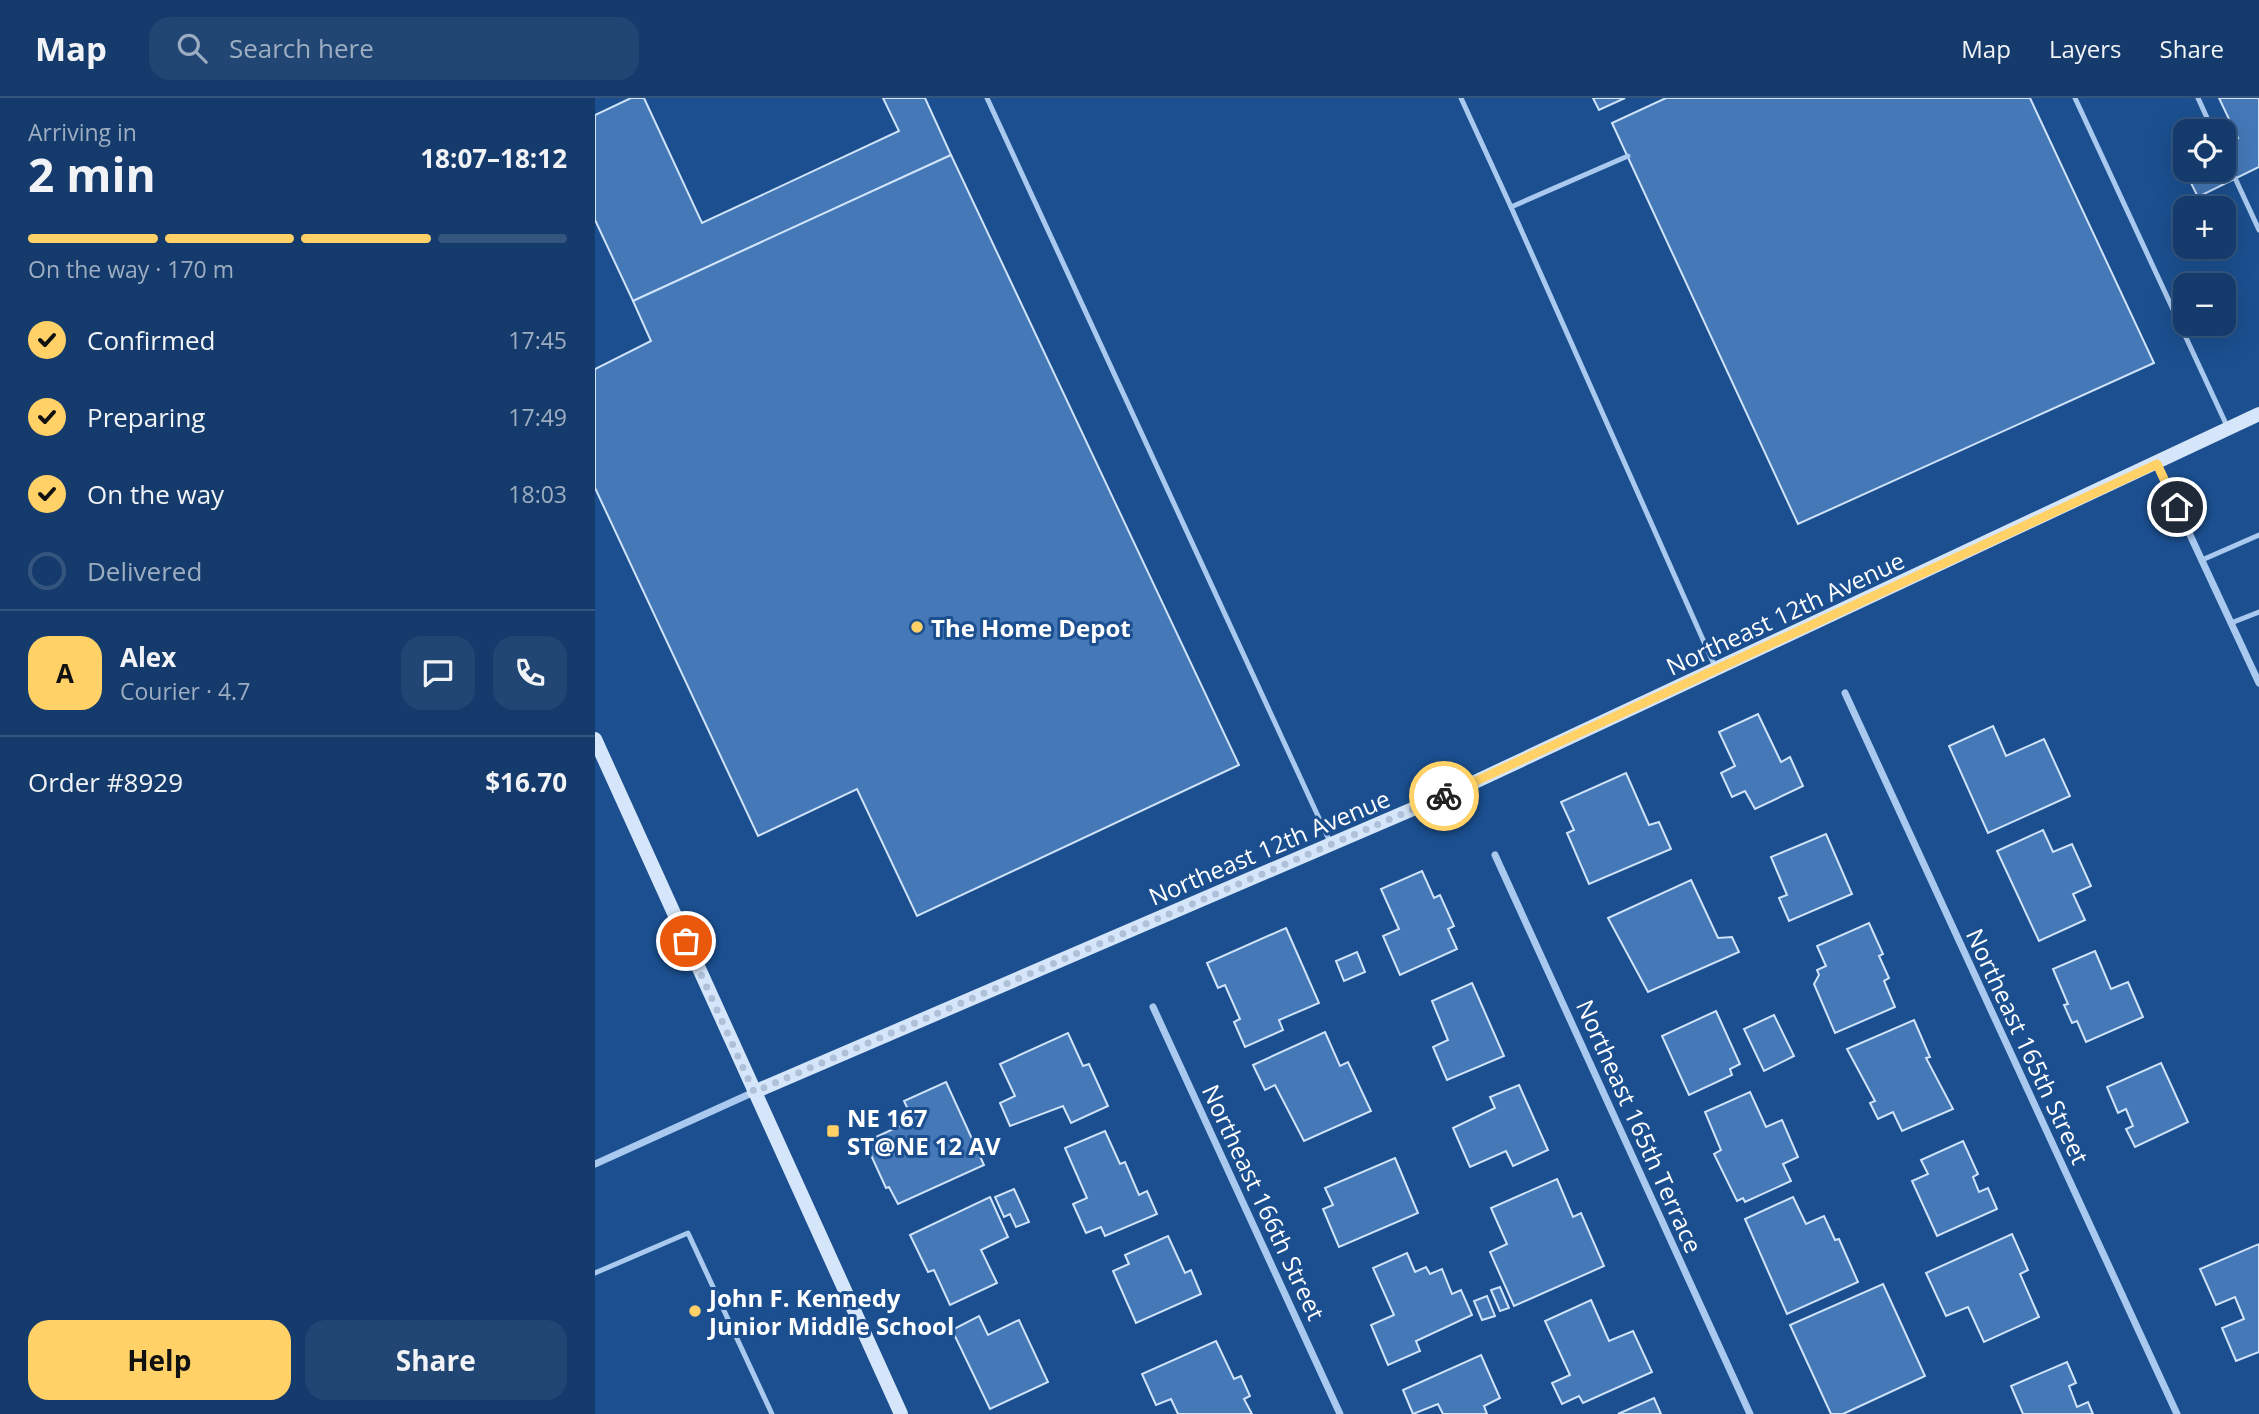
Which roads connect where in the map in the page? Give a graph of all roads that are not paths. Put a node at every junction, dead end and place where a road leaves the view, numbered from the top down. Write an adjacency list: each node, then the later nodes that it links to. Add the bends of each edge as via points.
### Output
1 (988, 98): 21 (lane)
2 (1461, 98): 8 (lane)
3 (2075, 98): 11 (lane)
4 (2198, 98): 5 (lane)
5 (2208, 119)
6 (1628, 156): 8 (lane)
7 (2236, 180): 9 (lane)
8 (1511, 207): 17 (lane)
9 (2259, 230)
10 (2259, 414): 11 (street, Northeast 12th Avenue)
11 (2228, 429): 12 (street, Northeast 12th Avenue)
12 (2157, 464): 14 (street); 17 (street, Northeast 12th Avenue)
13 (2259, 535): 14 (lane)
14 (2202, 560): 16 (street)
15 (2259, 612): 16 (lane)
16 (2231, 623): 18 (street)
17 (1717, 669): 21 (street, Northeast 12th Avenue)
18 (2259, 683)
19 (1845, 693): 31 (street, Northeast 165th Street)
20 (595, 738): 24 (street)
21 (1331, 845): 24 (street, Northeast 12th Avenue)
22 (1495, 855): 30 (street, Northeast 165th Terrace)
23 (1153, 1007): 29 (street, Northeast 166th Street)
24 (754, 1092): 25 (street, Northeast 12th Avenue); 28 (street)
25 (595, 1164)
26 (595, 1273): 27 (lane, via 688,1233)
27 (772, 1414)
28 (901, 1414)
29 (1340, 1414)
30 (1750, 1414)
31 (2177, 1414)

